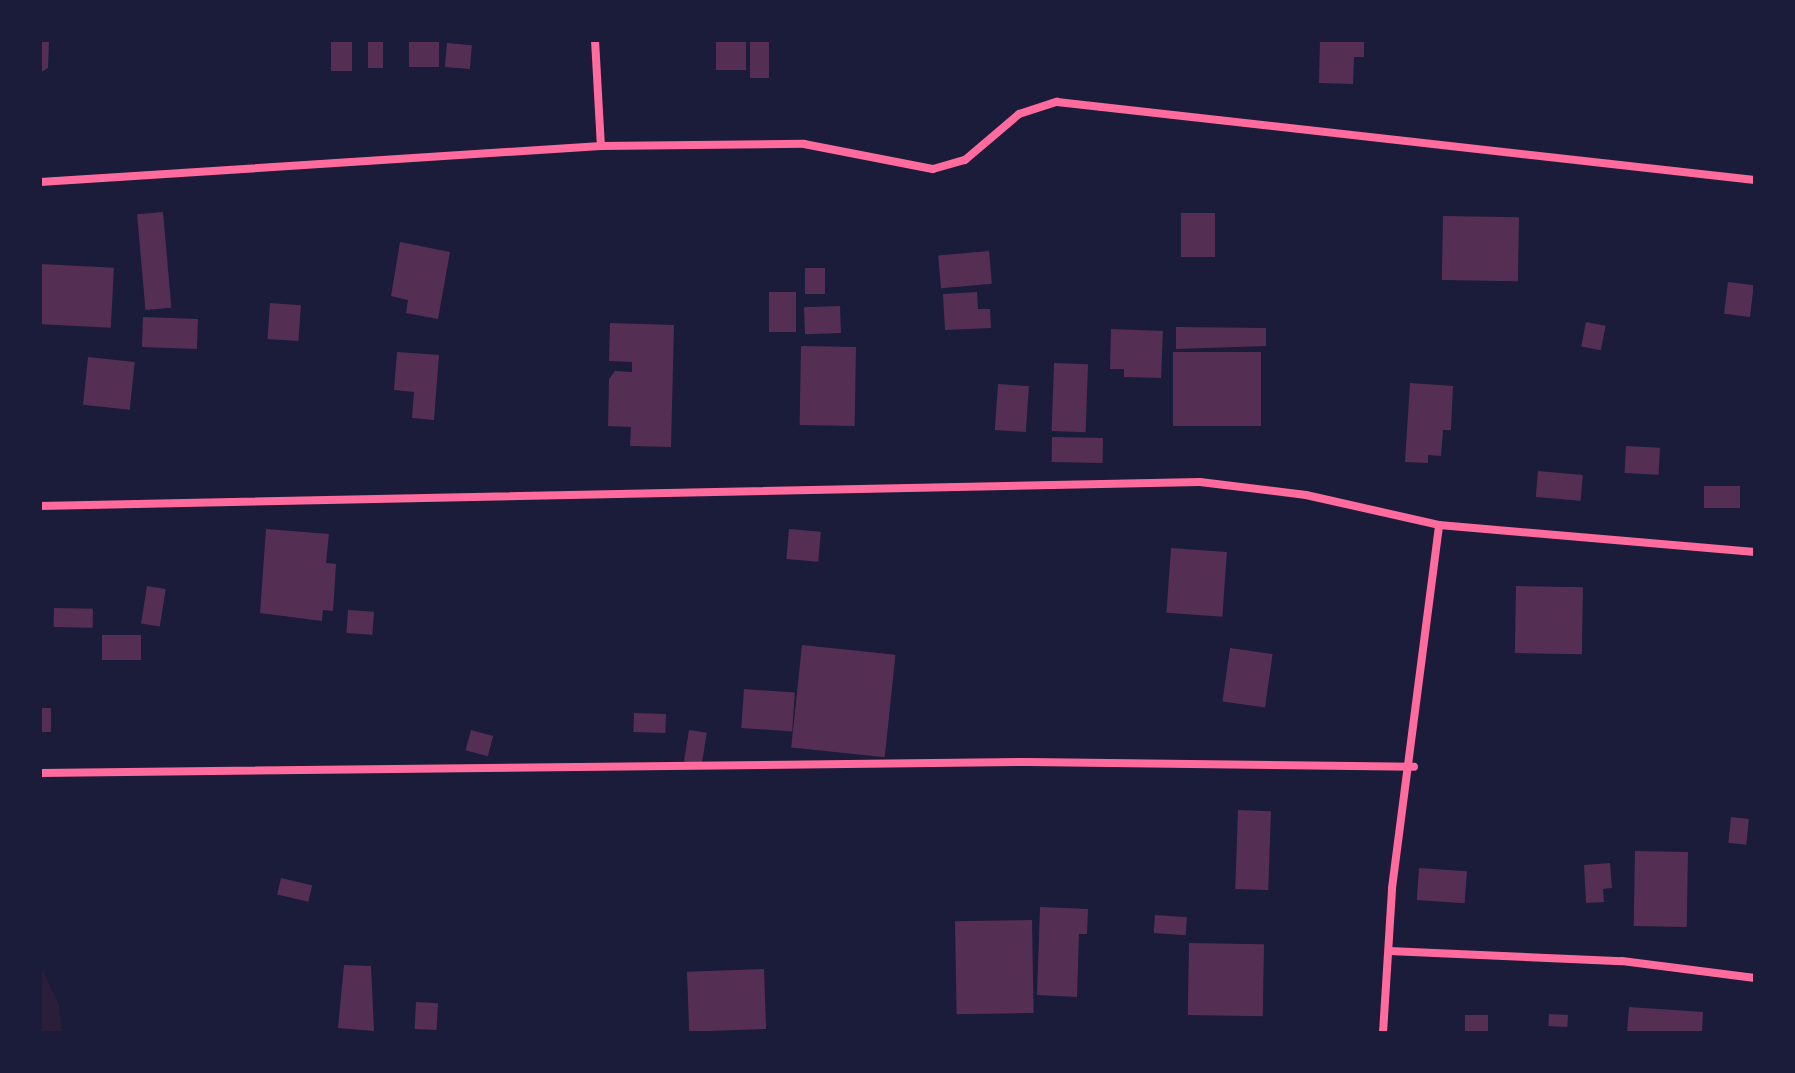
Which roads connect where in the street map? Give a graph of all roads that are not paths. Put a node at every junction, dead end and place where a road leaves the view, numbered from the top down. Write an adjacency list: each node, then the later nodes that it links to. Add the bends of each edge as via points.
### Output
1 (595, 40): 2 (street)
2 (601, 146): 3 (street, via 804,144 933,169 965,160 1019,114 1057,102); 4 (street)
3 (1755, 180)
4 (40, 182)
5 (40, 506): 6 (street, via 1200,482 1306,495)
6 (1439, 525): 7 (street); 8 (street)
7 (1755, 552)
8 (1414, 767): 9 (street, via 1028,762); 10 (street)
9 (40, 773)
10 (1389, 951): 11 (street, via 1622,961); 12 (street)
11 (1755, 978)
12 (1383, 1033)

